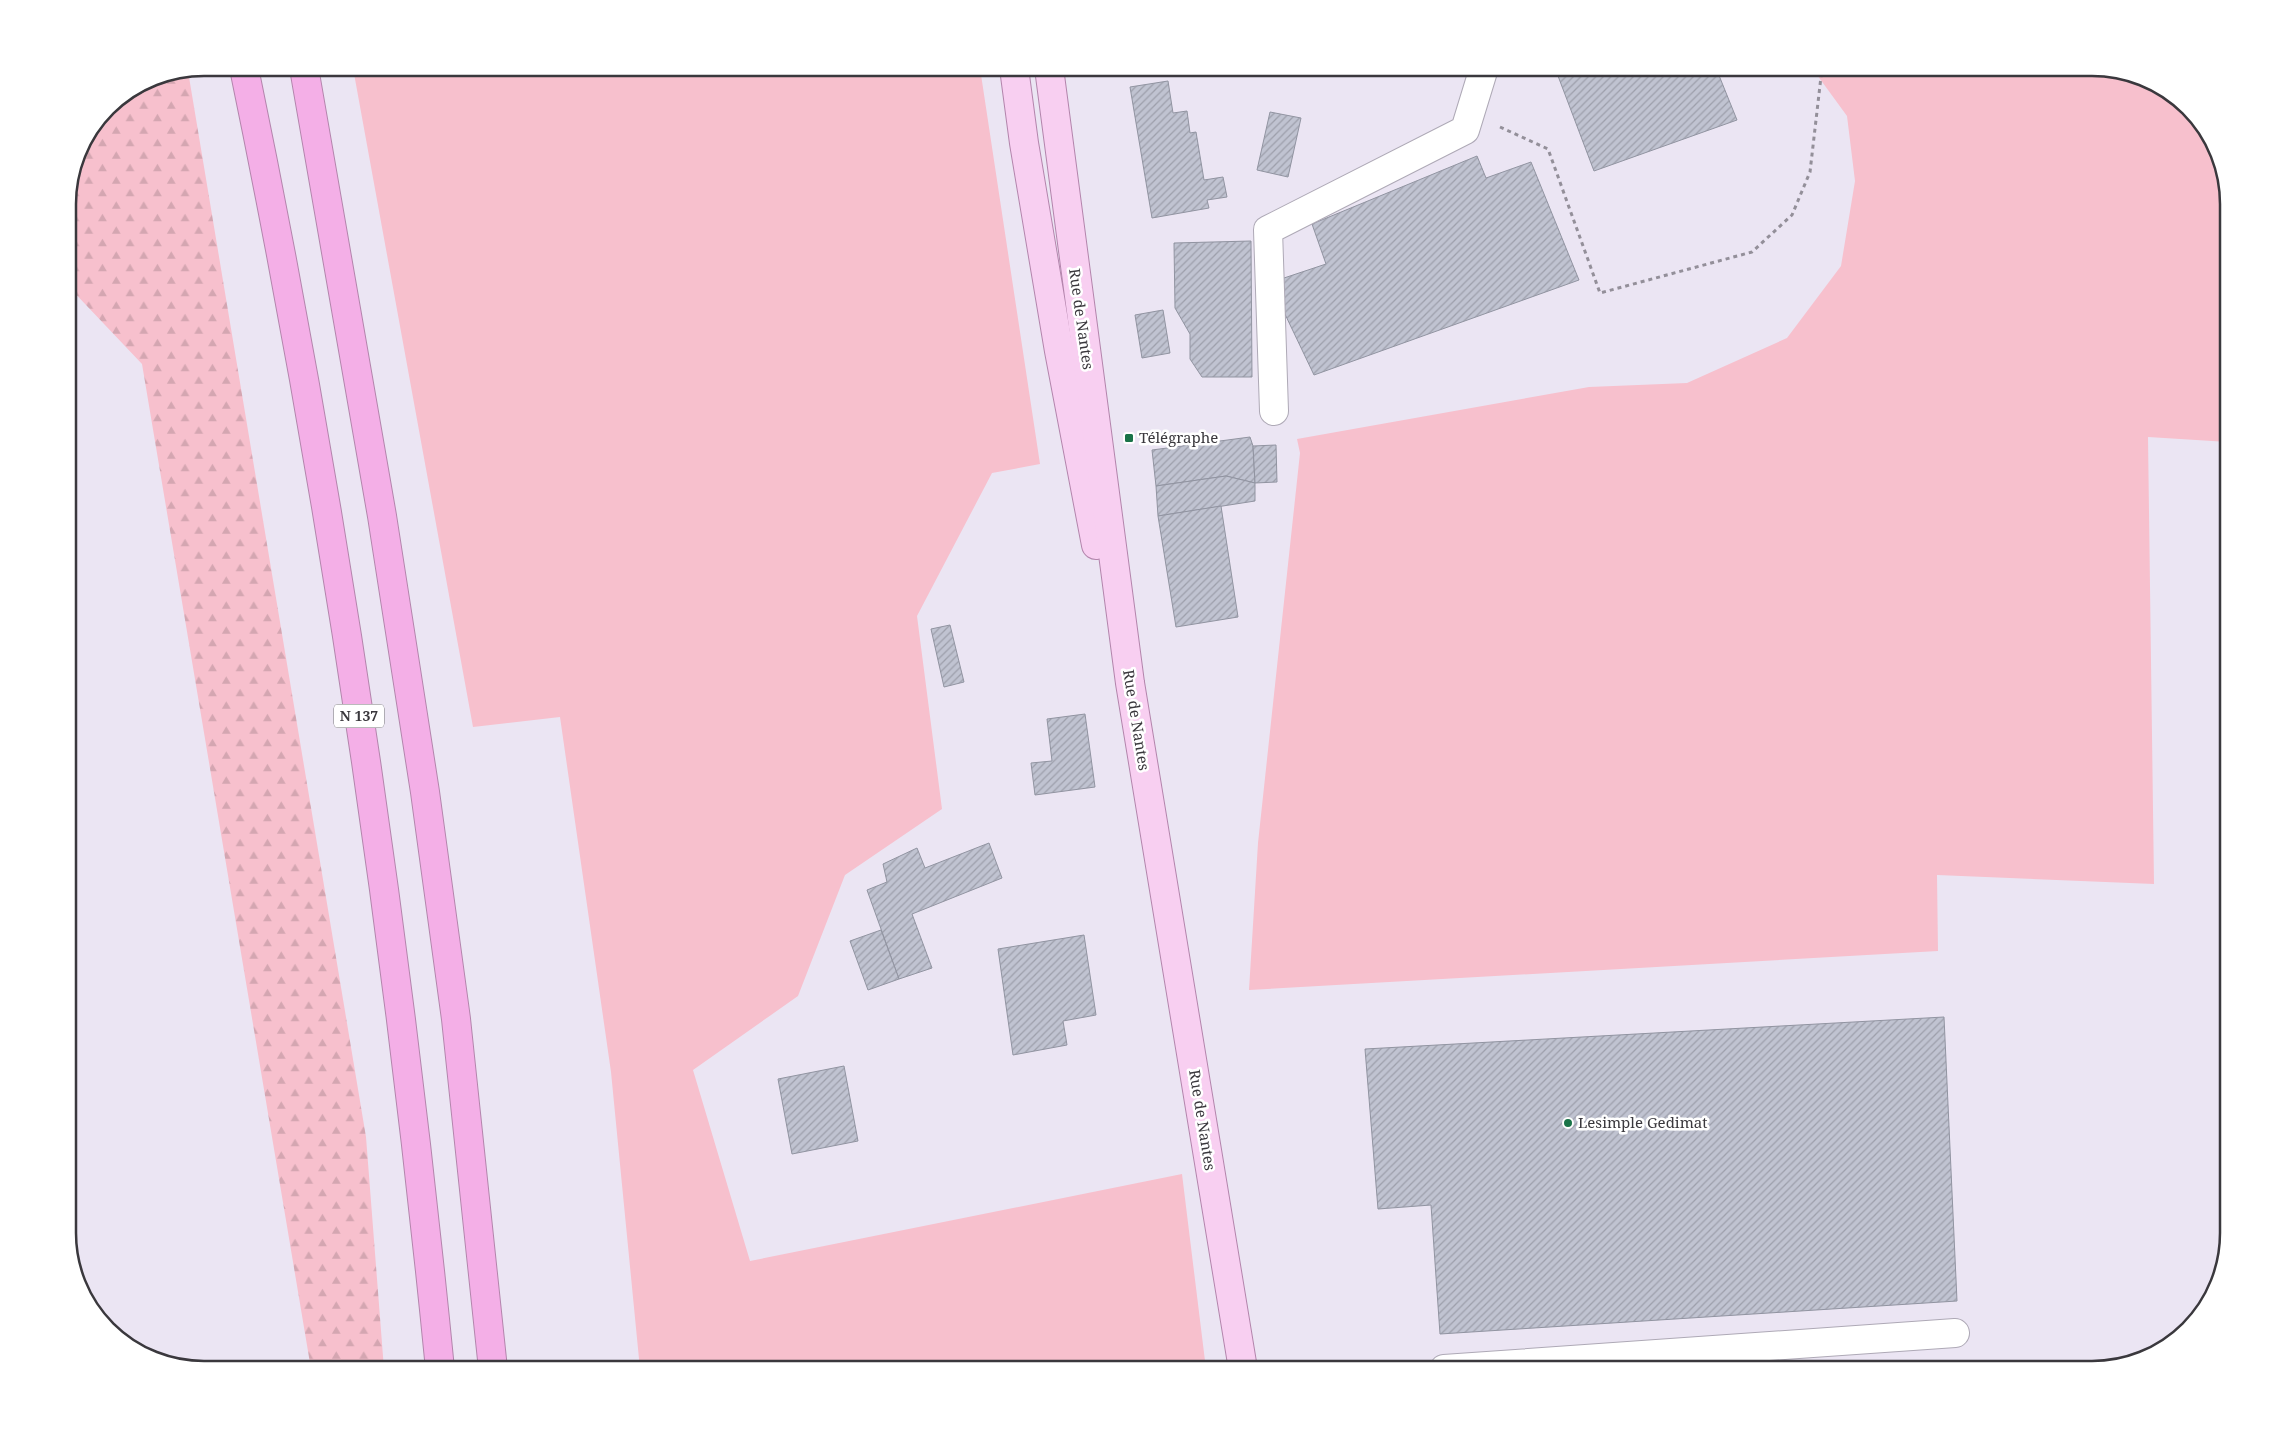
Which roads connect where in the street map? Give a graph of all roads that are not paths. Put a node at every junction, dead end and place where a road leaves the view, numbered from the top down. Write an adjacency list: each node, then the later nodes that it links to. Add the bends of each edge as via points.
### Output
1 (246, 76): 9 (highway, N 137, via 276,222 335,550 404,1040)
2 (305, 76): 10 (highway, via 374,468 425,792 456,1019)
3 (1015, 76): 7 (main road, via 1025,152 1088,512)
4 (1050, 76): 7 (main road, Rue de Nantes)
5 (1482, 76): 6 (lane, via 1465,130 1268,230)
6 (1274, 411)
7 (1130, 683): 11 (main road, Rue de Nantes)
8 (1955, 1333): 12 (lane)
9 (439, 1361)
10 (492, 1361)
11 (1242, 1361)
12 (1568, 1361)

